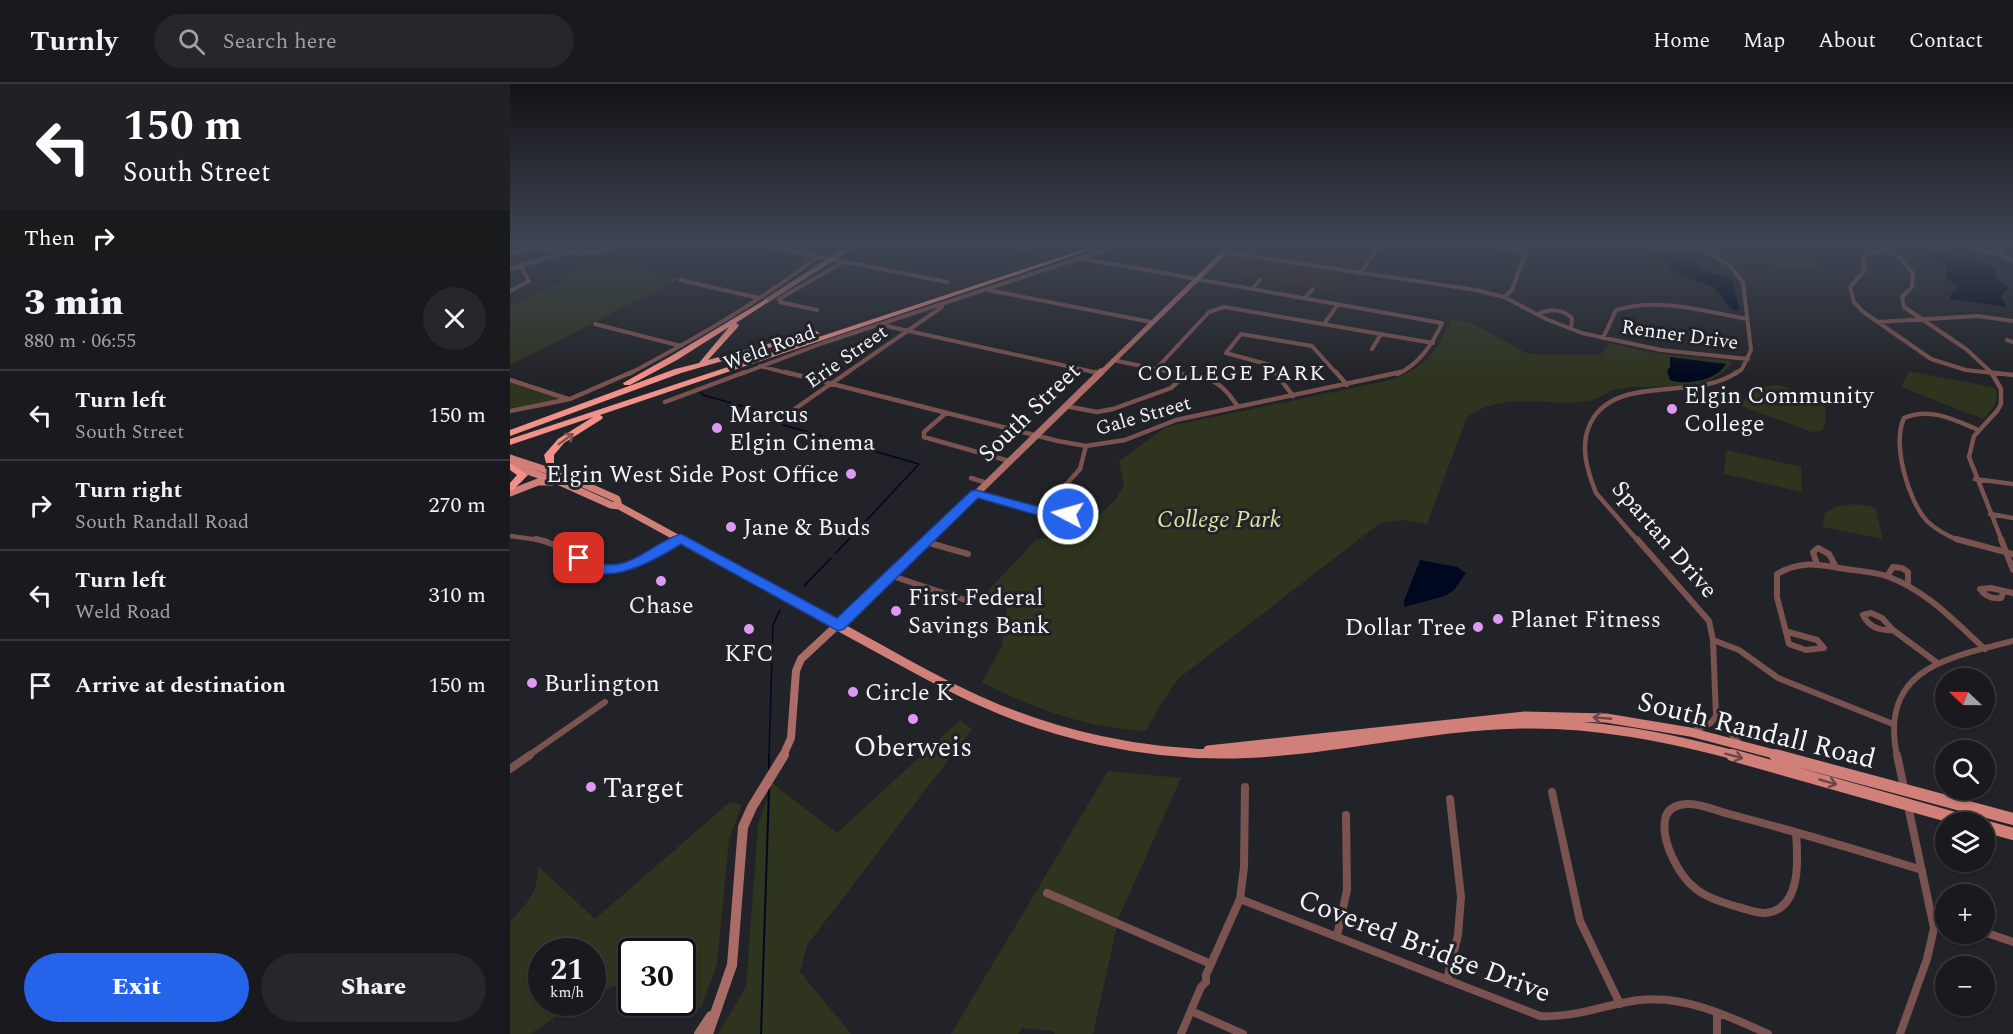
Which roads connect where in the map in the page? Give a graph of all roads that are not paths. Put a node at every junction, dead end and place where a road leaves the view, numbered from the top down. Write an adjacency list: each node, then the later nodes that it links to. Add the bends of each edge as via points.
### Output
1 (716, 288): 19 (street)
2 (778, 288): 19 (street)
3 (781, 288): 19 (street)
4 (798, 288): 22 (street, via 780,302)
5 (958, 288): 65 (highway, via 678,371)
6 (973, 288): 55 (highway)
7 (1185, 288): 27 (street, South Street)
8 (1248, 288): 15 (street)
9 (1464, 288): 17 (street, Renner Drive)
10 (1513, 288): 17 (street)
11 (1744, 288): 24 (street)
12 (1850, 288): 28 (street, via 1854,302)
13 (1910, 288): 25 (street, via 1901,301)
14 (987, 289): 27 (street); 30 (street, Weld Road)
15 (1252, 289): 18 (street)
16 (1313, 289): 18 (street)
17 (1504, 297): 23 (street, Renner Drive)
18 (1305, 298): 20 (street)
19 (763, 299): 39 (street); 63 (highway, via 732,327 707,358 685,374 644,394); 65 (highway, via 642,375)
20 (1338, 304): 31 (street); 38 (street, Gale Street, via 1442,322)
21 (942, 308): 33 (street, Erie Street)
22 (817, 310)
23 (1536, 314): 32 (street, Renner Drive); 32 (street, via 1550,310 1566,313 1572,318)
24 (1747, 319): 35 (street, via 1655,305 1626,305 1616,310); 42 (street, via 1751,341)
25 (1921, 319): 26 (street, via 1978,316); 28 (street); 46 (street)
26 (2013, 321)
27 (1151, 322): 43 (street, South Street)
28 (1877, 322): 46 (street, via 1931,359)
29 (595, 324): 39 (street)
30 (880, 324): 33 (street); 44 (street, Weld Road)
31 (1324, 324): 34 (street); 45 (street, via 1232,308 1215,309)
32 (1570, 329): 35 (street, Renner Drive)
33 (908, 331): 47 (street); 51 (street, Erie Street)
34 (1381, 334): 38 (street); 41 (street)
35 (1603, 338): 42 (street, Renner Drive, via 1670,352)
36 (2007, 340): 37 (street)
37 (2013, 342)
38 (1433, 343): 52 (street, Gale Street, via 1422,359 1403,372)
39 (681, 346): 54 (street)
40 (1229, 349): 52 (street, via 1245,333 1308,345 1318,350); 53 (street, via 1227,354 1270,365)
41 (1372, 349)
42 (1748, 358): 105 (street, Spartan Drive, via 1738,372 1722,381 1685,390 1616,398 1594,417 1585,441 1586,470 1596,493 1699,607 1709,621)
43 (1113, 360): 45 (street); 47 (street, South Street)
44 (760, 366): 51 (street, Gale Street); 56 (street, Weld Road)
45 (1156, 369): 48 (street)
46 (1992, 373): 49 (street); 64 (street, via 2000,388 2001,402)
47 (1098, 374): 57 (street, South Street)
48 (1185, 375): 57 (street, via 1171,388 1113,410 1097,412); 58 (street, via 1220,383)
49 (2013, 375)
50 (510, 380): 54 (street)
51 (831, 384): 59 (street, Erie Street); 62 (street, Gale Street)
52 (1347, 385): 53 (street, Gale Street)
53 (1293, 396): 58 (street, Gale Street)
54 (570, 399): 61 (street)
55 (632, 402): 60 (highway); 63 (highway)
56 (665, 402)
57 (1065, 406): 66 (street, South Street)
58 (1238, 407): 68 (street, Gale Street, via 1176,420 1125,440)
59 (796, 408)
60 (610, 409): 67 (highway); 76 (highway, one-way to 60, via 550,465 551,451)
61 (510, 411)
62 (946, 413): 66 (street, Gale Street); 70 (street, via 924,432 924,437)
63 (548, 429): 67 (highway)
64 (1976, 429): 75 (street, via 1969,457); 90 (street, via 1941,416 1913,414 1904,418 1900,429 1900,454 1917,508 1929,522 1968,543)
65 (510, 433)
66 (1035, 436): 68 (street, Gale Street); 70 (street, South Street)
67 (510, 443)
68 (1086, 446): 82 (street, via 1080,470)
69 (510, 458): 72 (main road, South Randall Road)
70 (1009, 461): 77 (street, South Street)
71 (510, 466): 73 (main road, South Randall Road); 79 (highway, via 523,475)
72 (549, 470): 73 (main road); 76 (main road, South Randall Road)
73 (539, 475): 76 (main road, South Randall Road); 80 (main road)
74 (971, 478): 77 (street)
75 (1975, 479): 78 (street); 84 (street)
76 (564, 480): 80 (main road, via 538,482); 88 (main road, South Randall Road)
77 (987, 483): 81 (street, South Street)
78 (2013, 484)
79 (510, 488)
80 (510, 493)
81 (976, 494): 83 (street); 89 (street, South Street)
82 (1058, 495): 83 (street); 85 (street, via 1068,512)
83 (1041, 512): 85 (street)
84 (1990, 514): 86 (street); 90 (street)
85 (1058, 516)
86 (2013, 518)
87 (510, 536): 88 (street, via 548,541 603,569 640,562)
88 (681, 538): 102 (main road, South Randall Road)
89 (926, 542): 91 (street); 96 (street, South Street)
90 (2006, 553): 92 (street); 95 (street)
91 (968, 554)
92 (2013, 554)
93 (1817, 564): 94 (street); 94 (street, via 1813,552 1818,548 1829,554); 104 (street, via 1788,566 1775,578 1774,587)
94 (1836, 567): 97 (street)
95 (2013, 570)
96 (892, 576): 101 (street); 102 (street, South Street)
97 (1887, 576): 98 (street); 98 (street, via 1893,567 1902,568 1908,572)
98 (1908, 585): 107 (street)
99 (2004, 591): 100 (street)
100 (2013, 594)
101 (971, 602)
102 (838, 625): 114 (main road, South Randall Road, via 952,688 1025,720 1108,743); 137 (street, South Street, via 798,664 791,738 743,827 732,965)
103 (1893, 630): 103 (street, via 1875,614 1863,615 1876,628); 108 (street)
104 (1788, 632): 104 (street, via 1817,640 1824,648 1803,650 1789,644)
105 (1713, 640): 110 (street, Spartan Drive); 111 (street, via 1738,650 1778,678)
106 (2013, 641): 107 (street)
107 (1984, 649): 108 (street)
108 (1936, 662): 111 (street, via 1911,681)
109 (605, 702): 115 (street)
110 (1716, 716): 112 (street, via 1711,723); 113 (street)
111 (1893, 724): 117 (street)
112 (1690, 732): 113 (main road, South Randall Road); 114 (main road, South Randall Road, one-way to 114, via 1606,718 1525,716)
113 (1741, 746): 117 (main road, South Randall Road)
114 (1198, 752): 120 (main road, South Randall Road, one-way to 120, via 1253,752 1476,728 1563,724 1658,736)
115 (510, 769)
116 (1245, 787): 129 (street)
117 (1904, 791): 120 (street); 123 (main road, South Randall Road)
118 (1552, 792): 138 (street, via 1580,921)
119 (1450, 799): 135 (street, via 1461,897 1458,935)
120 (1908, 804): 121 (main road, South Randall Road); 127 (street)
121 (1935, 812)
122 (1346, 815): 131 (street, via 1350,885)
123 (2013, 819)
124 (1995, 829): 126 (main road)
125 (1796, 832): 125 (street, via 1797,879 1783,906 1765,913 1707,895 1687,882 1664,831 1665,814 1673,807 1692,806); 127 (street)
126 (2013, 834)
127 (1922, 870): 130 (street)
128 (1047, 893): 134 (street)
129 (1240, 899): 131 (street, Covered Bridge Drive); 134 (street)
130 (1933, 915): 147 (street, via 1932,942)
131 (1337, 936): 135 (street, Covered Bridge Drive)
132 (1995, 936): 133 (street)
133 (2013, 942)
134 (1211, 964): 136 (street)
135 (1447, 980): 138 (street, Covered Bridge Drive, via 1540,1016 1572,1017)
136 (1201, 987): 139 (street)
137 (720, 1002): 141 (street, South Street); 142 (street, South Street)
138 (1620, 1004): 140 (street, Covered Bridge Drive, via 1671,1000)
139 (1191, 1011): 143 (street); 144 (street)
140 (1717, 1014): 145 (street); 146 (street, Covered Bridge Drive)
141 (699, 1034)
142 (708, 1034)
143 (1181, 1034)
144 (1243, 1034)
145 (1717, 1034)
146 (1768, 1034)
147 (1899, 1034)

